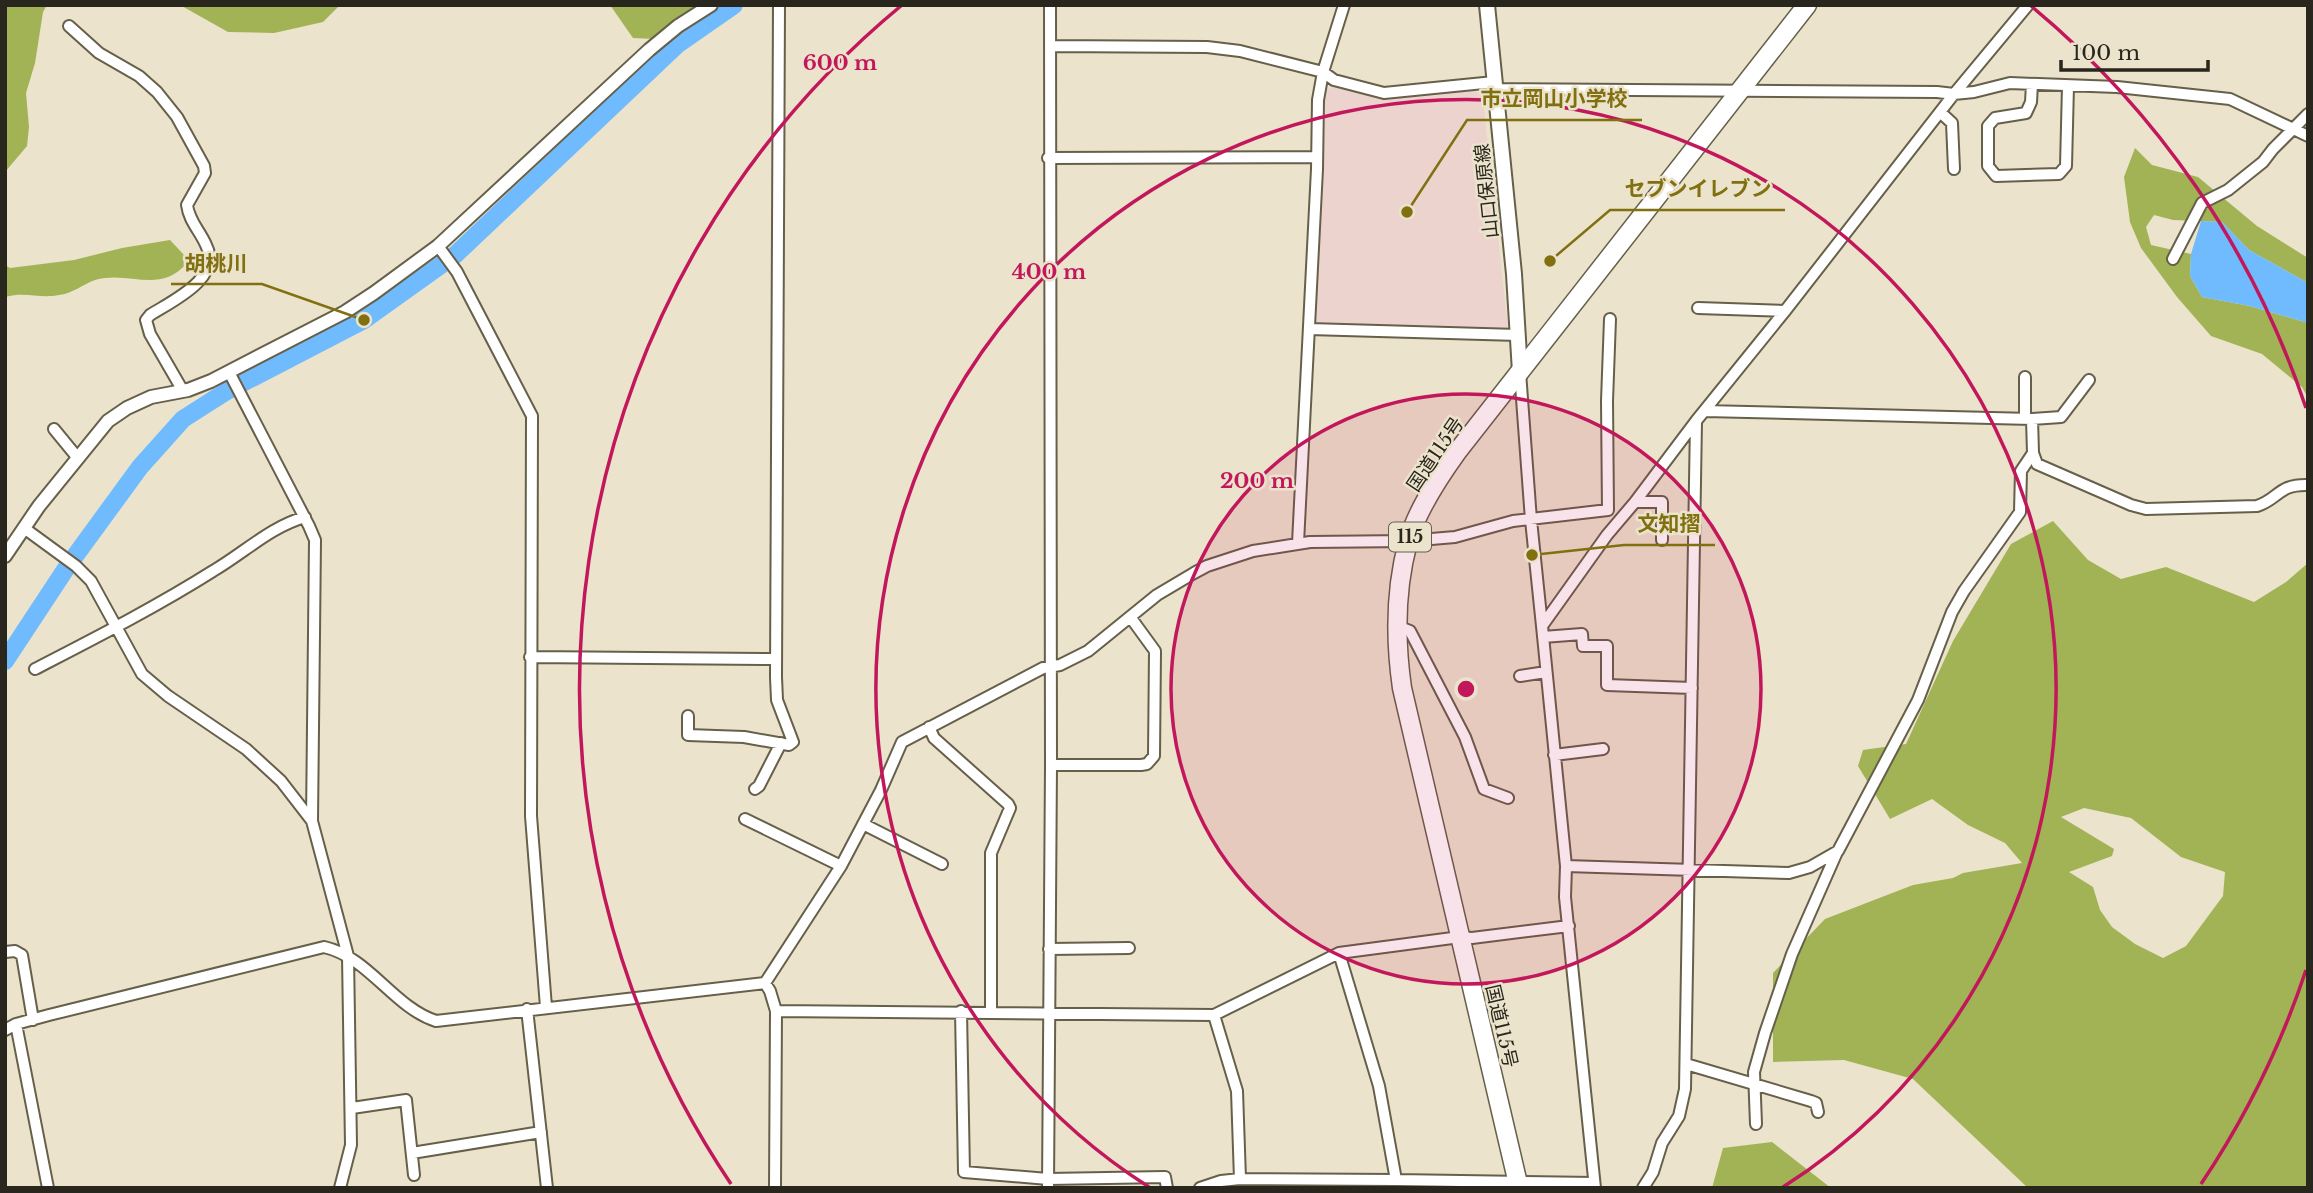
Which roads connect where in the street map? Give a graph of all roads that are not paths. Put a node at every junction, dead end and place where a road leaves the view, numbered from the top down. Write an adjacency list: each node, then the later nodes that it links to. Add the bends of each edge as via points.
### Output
1 (711, 5): 23 (street, via 649,50)
2 (779, 5): 56 (street)
3 (1050, 5): 9 (street)
4 (1344, 5): 10 (street)
5 (1487, 5): 12 (main road, 山口保原線)
6 (1807, 5): 14 (highway, 国道115号 / 115)
7 (2028, 5): 15 (street)
8 (69, 26): 34 (street, via 99,53 157,92 204,166 205,173 187,205 208,247 206,273 146,320)
9 (1050, 46): 10 (street, via 1207,47); 21 (street)
10 (1323, 72): 12 (street, via 1334,80 1384,93); 20 (street)
11 (2032, 84): 13 (street); 13 (street, via 2026,113 1994,118 1988,126 1988,166 1996,176 2059,174 2066,166); 15 (street, via 2003,84)
12 (1494, 86): 14 (street); 29 (main road, 山口保原線)
13 (2068, 86): 18 (street, via 2230,99)
14 (1740, 92): 15 (street); 31 (highway, 国道115号 / 115)
15 (1954, 94): 16 (street)
16 (1940, 112): 22 (street, via 1952,122); 26 (street)
17 (2308, 114): 18 (street)
18 (2295, 129): 19 (street); 24 (street, via 2228,190 2202,203)
19 (2308, 136)
20 (1317, 157): 21 (street); 28 (street)
21 (1048, 158): 57 (street)
22 (1954, 170)
23 (438, 246): 30 (street, via 345,312); 55 (street, via 457,272 532,416)
24 (2173, 259)
25 (1698, 308): 26 (street)
26 (1785, 311): 35 (street)
27 (1610, 319): 43 (street)
28 (1309, 329): 29 (street); 49 (street)
29 (1518, 335): 31 (main road, 山口保原線)
30 (229, 372): 34 (street); 44 (street)
31 (1520, 372): 45 (street); 48 (highway, 国道115号 / 115, via 1446,468)
32 (2025, 377): 36 (street)
33 (2089, 380): 36 (street, via 2061,417)
34 (183, 391): 40 (street, via 151,397 116,415)
35 (1705, 411): 36 (street); 37 (street)
36 (2029, 419): 39 (street)
37 (1696, 421): 42 (street); 61 (street)
38 (54, 429): 40 (street)
39 (2033, 453): 41 (street, via 2044,468 2146,509 2257,506 2286,488); 73 (street, via 2021,471 2020,512 1952,612 1919,701)
40 (77, 457): 46 (street)
41 (2308, 485)
42 (1632, 505): 43 (street); 47 (street, via 1662,502); 54 (street, via 1580,570)
43 (1608, 510): 45 (street)
44 (305, 517): 53 (street, via 286,523); 71 (street, via 315,548)
45 (1531, 520): 48 (street, via 1455,537); 54 (street)
46 (24, 528): 50 (street); 53 (street, via 85,574)
47 (1662, 540)
48 (1408, 541): 49 (street); 52 (highway, 国道115号 / 115)
49 (1298, 542): 51 (street, via 1207,566 1157,595)
50 (5, 556)
51 (1131, 618): 57 (street, via 1088,651); 67 (street, via 1155,651 1154,756 1141,765)
52 (1397, 626): 69 (street, via 1410,631 1416,642 1472,753 1484,789); 79 (highway, 国道115号 / 115, via 1402,688)
53 (116, 627): 58 (street); 71 (street, via 142,674 253,755 281,781)
54 (1542, 631): 59 (street); 61 (street, via 1582,634 1583,646 1606,646 1607,685)
55 (530, 657): 56 (street); 86 (street, via 531,816)
56 (776, 659): 64 (street, via 777,700 793,742)
57 (1049, 667): 63 (street); 67 (street)
58 (35, 669)
59 (1546, 672): 60 (street); 66 (street)
60 (1520, 676)
61 (1692, 688): 77 (street)
62 (688, 716): 64 (street, via 688,735)
63 (929, 727): 72 (street, via 902,742); 90 (street, via 934,738 1010,808 990,853)
64 (781, 743): 68 (street)
65 (1603, 748): 66 (street)
66 (1554, 755): 76 (street)
67 (1051, 765): 81 (street)
68 (755, 789)
69 (1507, 798)
70 (745, 819): 75 (street)
71 (312, 821): 84 (street)
72 (863, 824): 74 (street); 75 (street)
73 (1838, 851): 77 (street, via 1789,873); 96 (street, via 1792,954)
74 (942, 864)
75 (841, 866): 85 (street)
76 (1566, 866): 77 (street); 78 (street)
77 (1690, 871): 95 (street)
78 (1569, 926): 79 (street); 108 (street)
79 (1460, 937): 83 (street); 107 (highway, 国道115号 / 115)
80 (1129, 948): 81 (street)
81 (1049, 949): 91 (street)
82 (5, 952): 93 (street, via 22,955)
83 (1339, 953): 92 (street); 104 (street, via 1379,1086)
84 (348, 956): 87 (street, via 436,1021); 93 (street, via 317,947); 97 (street)
85 (765, 982): 86 (street); 88 (street)
86 (546, 1007): 87 (street)
87 (527, 1009): 100 (street)
88 (776, 1011): 89 (street); 112 (street)
89 (961, 1011): 90 (street); 105 (street, via 964,1172)
90 (991, 1012): 91 (street)
91 (1048, 1014): 92 (street); 105 (street)
92 (1214, 1015): 103 (street, via 1237,1091)
93 (33, 1020): 94 (street)
94 (10, 1027): 109 (street)
95 (1686, 1064): 96 (street); 115 (street, via 1679,1116)
96 (1753, 1082): 98 (street, via 1816,1103); 99 (street)
97 (352, 1108): 101 (street, via 406,1101); 110 (street, via 351,1145)
98 (1818, 1112)
99 (1756, 1124)
100 (541, 1132): 101 (street); 111 (street)
101 (412, 1153): 102 (street)
102 (414, 1175)
103 (1240, 1179): 104 (street); 114 (street)
104 (1396, 1180): 106 (street)
105 (1048, 1183): 113 (street, via 1165,1177)
106 (1443, 1184): 107 (street)
107 (1518, 1185): 108 (street)
108 (1595, 1185)
109 (48, 1188)
110 (340, 1188)
111 (547, 1188)
112 (775, 1188)
113 (1167, 1188)
114 (1200, 1188)
115 (1643, 1188)

